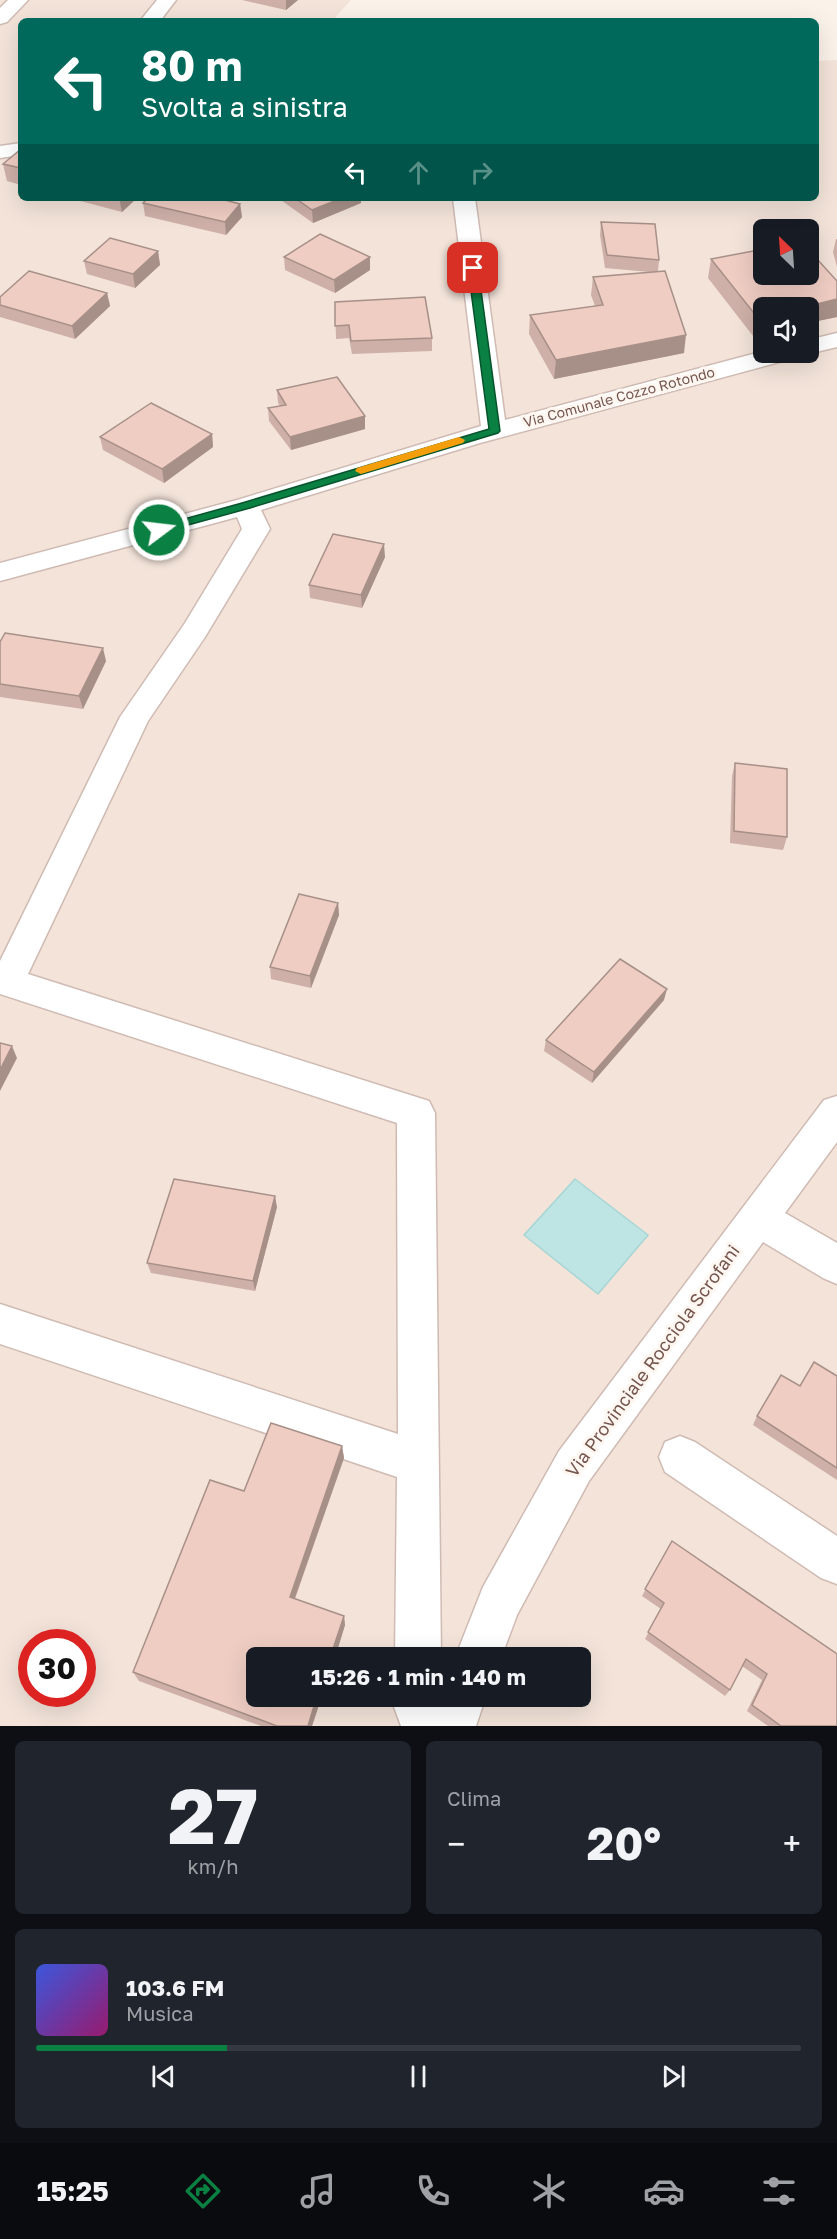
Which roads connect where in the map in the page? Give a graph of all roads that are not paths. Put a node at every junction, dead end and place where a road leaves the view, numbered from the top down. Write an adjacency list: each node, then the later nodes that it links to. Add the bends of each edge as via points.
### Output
1 (19, 0): 4 (street)
2 (167, 0): 3 (street)
3 (152, 18)
4 (4, 28)
5 (18, 149): 6 (street)
6 (0, 152)
7 (464, 201): 11 (street)
8 (837, 340): 9 (street)
9 (819, 344)
10 (753, 362): 11 (street, Via Comunale Cozzo Rotondo)
11 (494, 431): 12 (street, Via Comunale Cozzo Rotondo)
12 (246, 506): 13 (street, Via Comunale Cozzo Rotondo); 19 (street, via 256,529 195,630 135,717 7,982 416,1113)
13 (0, 572)
14 (837, 1112): 15 (street, Via Provinciale Rocciola Scrofani)
15 (758, 1218): 16 (street); 22 (street, Via Provinciale Rocciola Scrofani, via 574,1466 499,1603)
16 (837, 1265)
17 (0, 1324): 19 (street)
18 (680, 1457): 20 (street)
19 (419, 1463): 21 (street)
20 (837, 1562)
21 (418, 1647)
22 (482, 1647)
23 (418, 1707): 25 (street)
24 (459, 1707): 26 (street)
25 (426, 1726)
26 (452, 1726)

